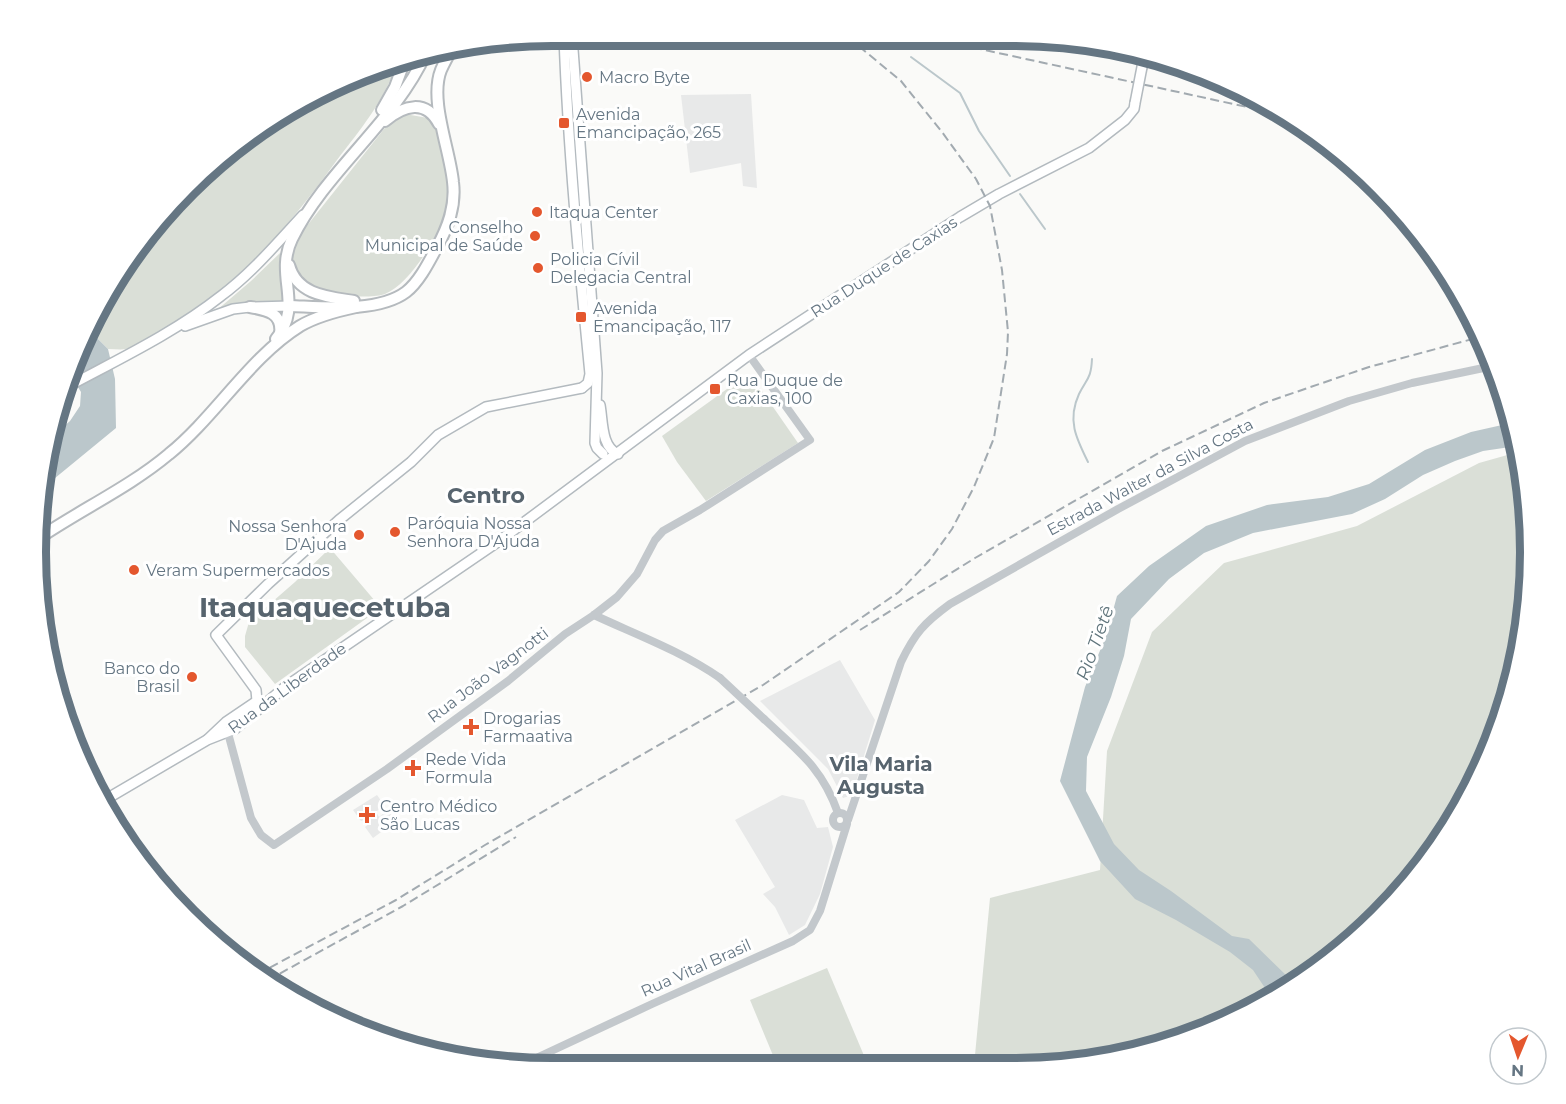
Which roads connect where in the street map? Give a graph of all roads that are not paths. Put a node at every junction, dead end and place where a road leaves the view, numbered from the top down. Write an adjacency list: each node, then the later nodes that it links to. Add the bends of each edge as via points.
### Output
1 (565, 46): 21 (main road, via 590,374)
2 (573, 46): 22 (main road)
3 (447, 57): 7 (main road, via 440,71)
4 (1143, 63): 17 (main road, Rua Duque de Caxias, bridge, via 1134,109 1089,148 960,217)
5 (420, 64): 8 (main road, via 407,87)
6 (401, 70): 8 (main road)
7 (443, 131): 8 (main road, via 430,112 415,107 399,110); 11 (main road, via 453,192 444,234 406,292)
8 (369, 134): 9 (main road)
9 (314, 204): 10 (main road); 15 (main road, via 242,279)
10 (287, 253): 11 (main road, via 295,279 303,288); 12 (main road)
11 (377, 304): 14 (main road)
12 (290, 306): 13 (main road); 14 (main road); 16 (main road, via 288,321)
13 (250, 307): 15 (main road, via 222,311); 16 (main road, via 266,309 276,316)
14 (356, 307): 18 (main road, via 307,322)
15 (169, 332): 20 (main road)
16 (279, 335): 18 (main road)
17 (749, 355): 25 (main road, Rua Duque de Caxias); 28 (street, Rua João Vagnotti, via 810,440 663,531 627,587)
18 (263, 357): 27 (main road, via 167,456)
19 (1484, 368): 29 (street, Estrada Walter da Silva Costa, via 1412,382 1349,401 1245,441 950,604 928,620)
20 (76, 382)
21 (582, 388): 23 (main road, via 591,395); 31 (main road, via 486,407 471,414 438,435 268,584 216,635)
22 (597, 388): 23 (main road); 25 (main road, via 607,445)
23 (595, 427): 24 (main road, via 595,442)
24 (603, 454): 25 (main road); 26 (main road)
25 (618, 454): 26 (main road, Rua Duque de Caxias)
26 (596, 469): 30 (main road, Rua da Liberdade, via 499,541)
27 (47, 533)
28 (594, 615): 33 (street, Rua João Vagnotti, via 387,769 274,845 261,835 251,818); 37 (street, bridge, via 677,652 720,678 818,772)
29 (912, 639): 35 (street, Rua Vital Brasil)
30 (285, 687): 31 (main road, via 270,693); 33 (main road, Rua da Liberdade)
31 (256, 690): 32 (main road, via 256,701)
32 (248, 708): 33 (main road); 34 (main road)
33 (228, 733): 34 (main road, Rua da Liberdade)
34 (207, 740): 36 (main road, Rua da Liberdade)
35 (856, 796): 37 (street, Rua Vital Brasil); 38 (street, Rua Vital Brasil)
36 (110, 797)
37 (839, 813): 38 (street, via 847,816); 39 (street, via 833,819)
38 (847, 822): 39 (street); 40 (street, Rua Vital Brasil)
39 (836, 826): 40 (street, Rua Vital Brasil)
40 (839, 851): 41 (street, Rua Vital Brasil, via 810,930)
41 (538, 1057)

